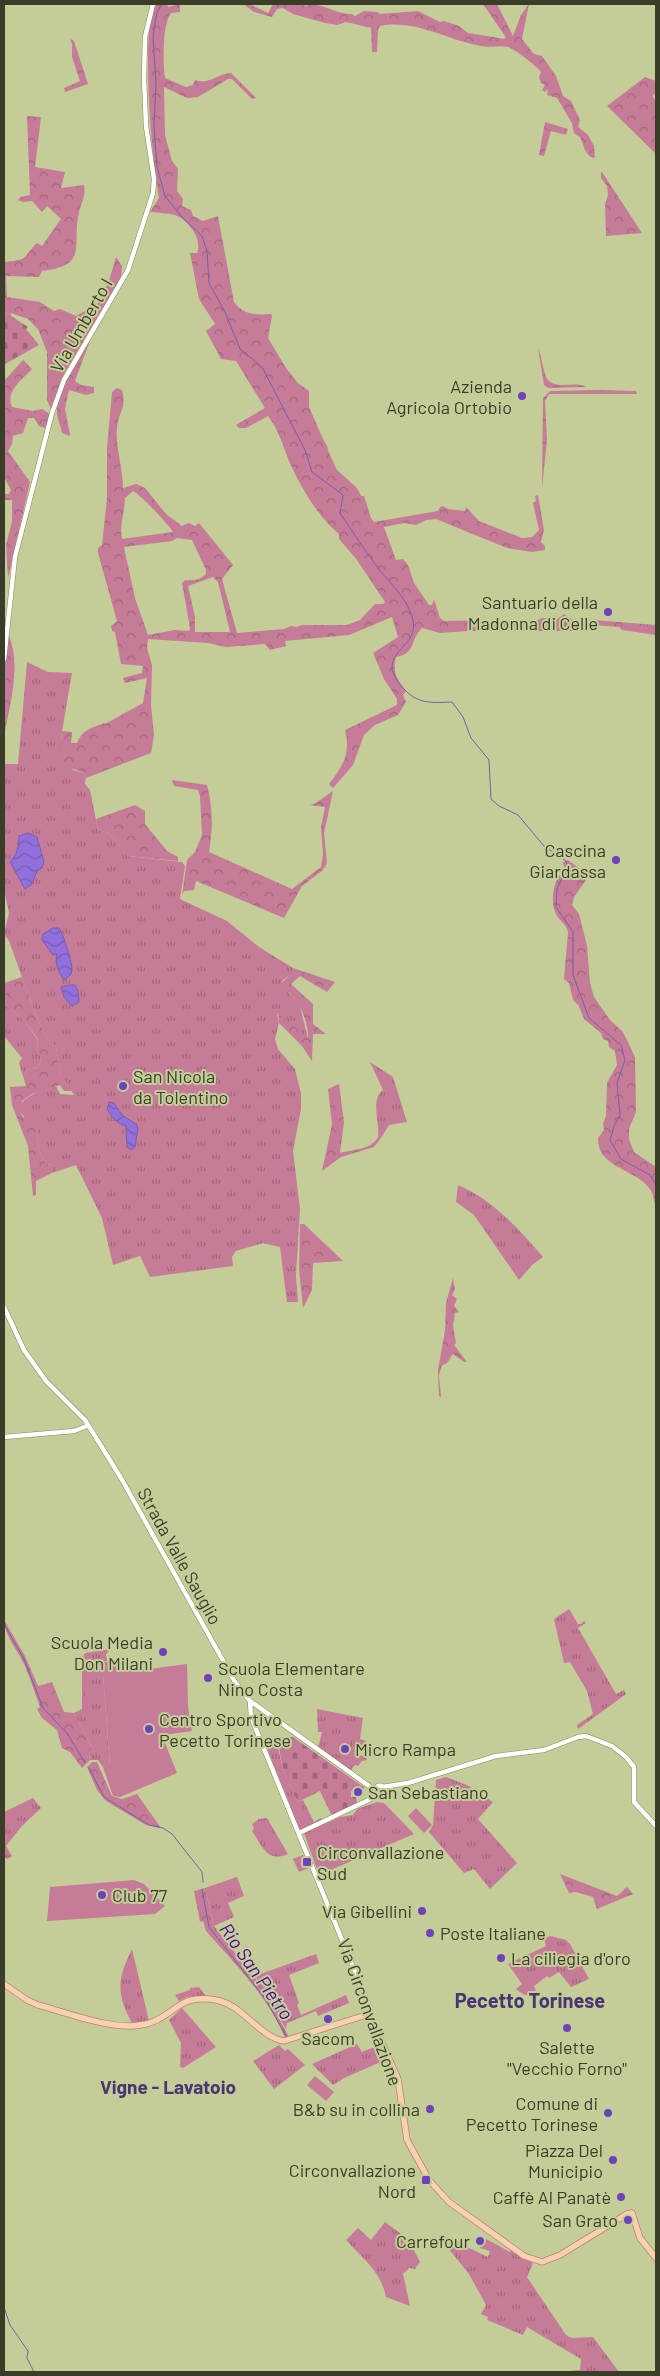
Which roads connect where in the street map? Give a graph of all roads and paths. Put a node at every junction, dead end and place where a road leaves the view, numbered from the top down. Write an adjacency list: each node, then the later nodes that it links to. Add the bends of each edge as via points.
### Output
1 (153, 4): 2 (street, Via Umberto I, via 145,37 146,126 153,193 128,270 64,380 49,422 15,556)
2 (4, 659)
3 (4, 1306): 4 (street, Strada Valle Sauglio, via 24,1350)
4 (87, 1426): 5 (street, via 74,1431); 6 (street, Strada Valle Sauglio, via 121,1478 235,1682)
5 (4, 1437)
6 (250, 1701): 7 (street, Strada Valle Sauglio); 9 (street, Via Circonvallazione, via 251,1717)
7 (378, 1792): 8 (street, via 496,1756 544,1750 582,1736 592,1737 612,1746 634,1767 634,1802); 9 (street)
8 (656, 1826)
9 (299, 1833): 11 (street, Via Circonvallazione, via 367,1999)
10 (4, 1984): 11 (main road, via 38,2005 128,2026 152,2023 186,2001 217,2000 230,2005 284,2041)
11 (370, 2014): 12 (main road, Via Circonvallazione, via 398,2079 407,2140 429,2180 449,2202 524,2256 542,2262 632,2213 640,2238)
12 (656, 2258)

